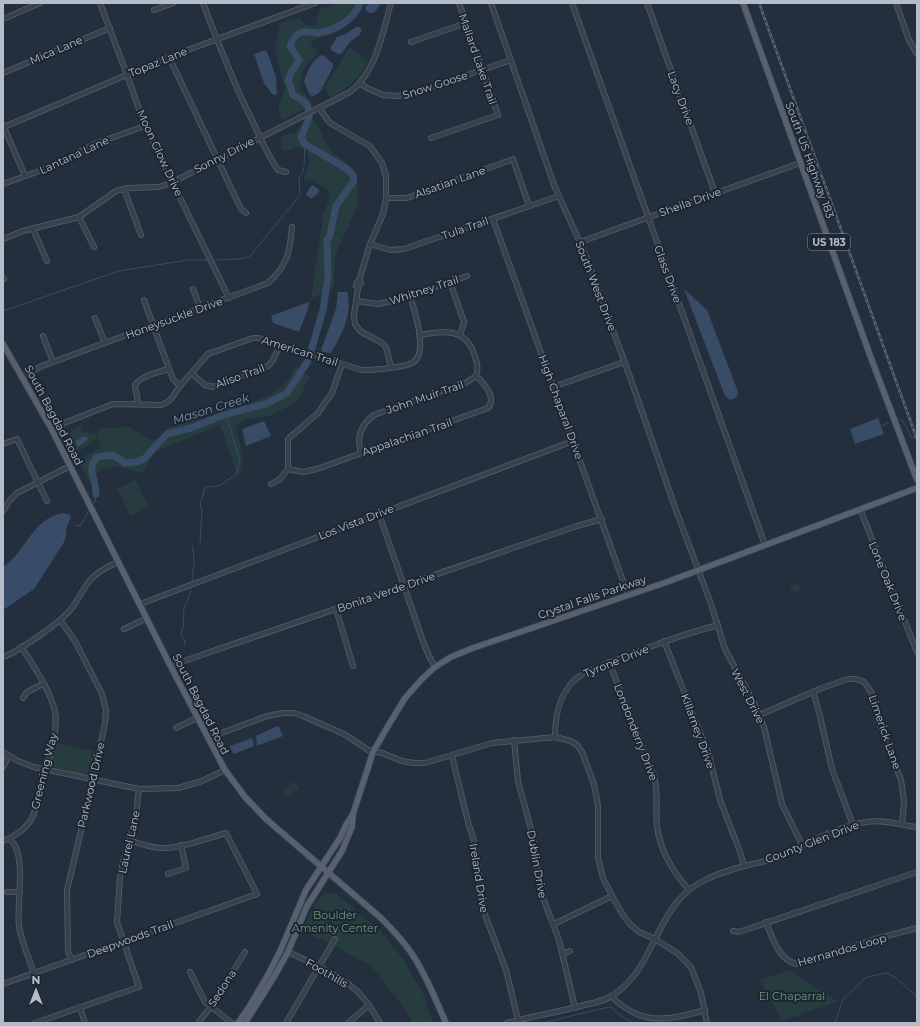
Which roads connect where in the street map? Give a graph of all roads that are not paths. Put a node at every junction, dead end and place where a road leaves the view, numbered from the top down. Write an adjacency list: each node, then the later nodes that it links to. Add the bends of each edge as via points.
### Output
1 (40, 3): 13 (street)
2 (100, 3): 17 (street, Moon Glow Drive)
3 (174, 3): 14 (street)
4 (203, 3): 18 (street)
5 (315, 3): 18 (street, Topaz Lane)
6 (391, 3): 26 (street, Sonny Drive, via 374,60)
7 (459, 3): 16 (street, Mallard Lake Trail)
8 (491, 3): 22 (street, South West Drive)
9 (572, 3): 45 (street, Glass Drive)
10 (648, 3): 39 (street, Lacy Drive)
11 (743, 3): 33 (main road, South US Highway 183 / US 183)
12 (896, 3): 20 (street, via 909,40)
13 (30, 5): 15 (street)
14 (154, 10)
15 (3, 19)
16 (466, 23): 19 (street); 23 (street, Mallard Lake Trail)
17 (110, 28): 24 (street, Mica Lane); 25 (street, Moon Glow Drive)
18 (217, 39): 21 (street, Topaz Lane); 30 (street)
19 (411, 42)
20 (917, 54)
21 (169, 57): 25 (street, Topaz Lane); 32 (street)
22 (511, 60): 23 (street, Snow Goose); 40 (street, South West Drive)
23 (482, 70): 26 (street, Snow Goose, via 398,96 383,95); 31 (street, Mallard Lake Trail, via 498,115)
24 (3, 73)
25 (128, 74): 28 (street, Topaz Lane); 29 (street, Moon Glow Drive)
26 (360, 82): 27 (street, Sonny Drive, via 350,92)
27 (319, 108): 30 (street, Sonny Drive); 41 (street, via 330,123 370,146 382,163 386,176)
28 (4, 126): 35 (street)
29 (145, 126): 35 (street, Lantana Lane, via 97,143 48,168); 36 (street, Moon Glow Drive)
30 (260, 137): 32 (street, Sonny Drive); 34 (street, via 278,170)
31 (431, 138)
32 (217, 159): 36 (street, Sonny Drive); 43 (street, via 240,209)
33 (800, 163): 39 (street, Sheila Drive); 88 (main road, South US Highway 183 / US 183)
34 (286, 172)
35 (24, 176): 37 (street, Lantana Lane)
36 (173, 182): 38 (street, Sonny Drive, via 159,187); 59 (street, Moon Glow Drive)
37 (3, 184)
38 (124, 189): 44 (street, Sonny Drive, via 108,196); 49 (street)
39 (715, 193): 45 (street, Sheila Drive)
40 (559, 196): 42 (street, Tula Trail); 51 (street, South West Drive)
41 (386, 198): 42 (street, Alsatian Lane, via 406,198 513,159); 52 (street, via 383,214)
42 (529, 206): 46 (street, Tula Trail)
43 (246, 213)
44 (79, 217): 48 (street, Sonny Drive); 53 (street)
45 (648, 217): 51 (street, Sheila Drive); 97 (street, Glass Drive)
46 (493, 219): 52 (street, Tula Trail, via 404,249 390,250); 80 (street, High Chaparal Drive)
47 (292, 227): 59 (street, Honeysuckle Drive, via 287,259 278,274 268,283)
48 (33, 229): 50 (street, Sonny Drive); 54 (street)
49 (141, 235)
50 (3, 239)
51 (580, 242): 72 (street, South West Drive)
52 (370, 244): 61 (street, via 360,281 356,286)
53 (94, 247)
54 (47, 261)
55 (467, 276): 56 (street, Whitney Trail)
56 (450, 282): 58 (street, Whitney Trail); 66 (street, via 463,320)
57 (193, 289): 62 (street)
58 (410, 296): 61 (street, Whitney Trail, via 380,303); 65 (street, American Trail, via 416,312)
59 (229, 298): 62 (street, Honeysuckle Drive)
60 (144, 300): 64 (street)
61 (357, 301): 74 (street, via 354,318 356,327 384,345)
62 (200, 308): 64 (street, Honeysuckle Drive)
63 (95, 318): 68 (street)
64 (153, 326): 68 (street, Honeysuckle Drive); 75 (street)
65 (419, 335): 66 (street, via 440,332); 74 (street, American Trail, via 420,351 416,360)
66 (460, 335): 77 (street, John Muir Trail, via 467,339 472,347 477,364)
67 (43, 336): 71 (street)
68 (105, 343): 71 (street, Honeysuckle Drive)
69 (3, 344): 78 (main road, South Bagdad Road)
70 (280, 345): 73 (street, American Trail); 76 (street, American Trail, via 259,338 250,339 208,354); 76 (street, Aliso Trail, via 268,366 213,386 205,385)
71 (53, 362): 78 (street, Honeysuckle Drive)
72 (624, 362): 80 (street); 99 (street, South West Drive)
73 (342, 364): 74 (street, American Trail, via 358,370); 87 (street, via 332,393 318,413 288,438)
74 (391, 367)
75 (169, 369): 79 (street, via 173,379); 81 (street, via 137,381)
76 (192, 374): 79 (street, American Trail)
77 (476, 376): 85 (street, John Muir Trail, via 467,382 374,415 360,434 358,442); 85 (street, Appalachian Trail, via 487,387 491,401 488,408)
78 (22, 377): 82 (main road, South Bagdad Road)
79 (180, 386): 81 (street, American Trail, via 166,403)
80 (553, 388): 83 (street, High Chaparal Drive)
81 (137, 404): 82 (street, American Trail, via 110,405)
82 (51, 428): 86 (main road, South Bagdad Road)
83 (573, 441): 95 (street, Los Vista Drive); 96 (street, High Chaparal Drive)
84 (3, 444): 89 (street, via 17,439)
85 (361, 452): 87 (street, Appalachian Trail, via 303,472)
86 (70, 466): 89 (street); 98 (main road, South Bagdad Road)
87 (288, 469): 90 (street, via 280,479)
88 (917, 480)
89 (38, 481): 92 (street); 94 (street, via 17,493)
90 (271, 484)
91 (917, 488): 93 (main road, Crystal Falls Parkway)
92 (47, 502)
93 (860, 509): 97 (main road, Crystal Falls Parkway); 110 (street, Lone Oak Drive)
94 (3, 511)
95 (379, 514): 100 (street); 102 (street, Los Vista Drive)
96 (602, 519): 100 (street, Bonita Verde Drive); 101 (street, High Chaparal Drive)
97 (765, 545): 99 (main road, Crystal Falls Parkway)
98 (118, 562): 102 (main road, South Bagdad Road); 105 (street, via 92,578 71,609)
99 (698, 570): 101 (main road, Crystal Falls Parkway); 106 (street, West Drive)
100 (405, 586): 103 (street, Bonita Verde Drive); 115 (street, via 424,644)
101 (628, 595): 115 (main road, Crystal Falls Parkway, via 473,648)
102 (140, 604): 104 (main road, South Bagdad Road)
103 (336, 609): 113 (street); 114 (street, Bonita Verde Drive)
104 (147, 618): 107 (street); 114 (main road, South Bagdad Road)
105 (60, 620): 109 (street); 132 (street, Parkwood Drive, via 75,640 106,707 106,723)
106 (718, 625): 108 (street, Tyrone Drive); 119 (street, West Drive, via 727,656)
107 (124, 630)
108 (664, 641): 112 (street, Tyrone Drive); 143 (street, Killarney Drive, via 709,756 720,800)
109 (21, 647): 111 (street); 116 (street, Greening Way)
110 (917, 652)
111 (3, 657)
112 (609, 662): 122 (street, Tyrone Drive, via 578,676 566,689 557,712); 148 (street, Londonderry Drive, via 654,776 658,793 656,826 661,845 674,870)
113 (353, 666)
114 (171, 667): 120 (main road, South Bagdad Road)
115 (435, 667): 126 (main road, Crystal Falls Parkway, via 405,698)
116 (43, 684): 118 (street, via 27,692); 130 (street, Greening Way, via 52,702 55,718)
117 (813, 692): 119 (street, Limerick Lane); 135 (street, Limerick Lane, via 853,679 864,682 869,688 878,720 901,780 904,800); 136 (street, via 832,769)
118 (24, 698)
119 (759, 715): 142 (street, West Drive, via 782,804)
120 (197, 718): 121 (street); 123 (main road, South Bagdad Road)
121 (176, 728)
122 (555, 737): 124 (street); 151 (street, via 568,739 577,745 584,755 592,777 597,798 598,857 603,878)
123 (208, 738): 126 (street, via 266,716 294,713 346,734); 131 (main road, South Bagdad Road)
124 (514, 740): 128 (street, via 492,743); 155 (street, Dublin Drive, via 518,781 533,837 540,890)
125 (3, 752): 127 (street)
126 (373, 752): 128 (street, via 425,764); 134 (main road, Crystal Falls Parkway)
127 (9, 756): 129 (street); 130 (street, via 24,764)
128 (452, 756): 177 (street, Ireland Drive, via 474,841 484,912 506,970)
129 (3, 767)
130 (46, 770): 132 (street); 138 (street, Greening Way, via 33,817 21,831)
131 (225, 770): 133 (street, via 202,781 178,788); 144 (main road, South Bagdad Road, via 255,809)
132 (93, 780): 133 (street); 166 (street, Parkwood Drive, via 67,890 68,952)
133 (139, 790): 139 (street, Laurel Lane, via 136,816)
134 (353, 814): 144 (main road, Crystal Falls Parkway); 146 (main road, Crystal Falls Parkway, via 349,836)
135 (902, 824): 136 (street, County Glen Drive, via 874,821); 137 (street, County Glen Drive)
136 (853, 825): 142 (street, County Glen Drive)
137 (917, 827)
138 (9, 839): 140 (street, Greening Way); 150 (street, via 14,843 19,860)
139 (129, 840): 141 (street, via 159,848); 160 (street, Laurel Lane, via 121,869 117,922)
140 (3, 841)
141 (181, 845): 147 (street, via 186,868); 160 (street, Deepwoods Trail, via 226,833 257,894)
142 (802, 845): 143 (street, County Glen Drive, via 771,859)
143 (744, 866): 148 (street, County Glen Drive, via 705,880)
144 (321, 867): 146 (main road, South Bagdad Road); 152 (main road, Crystal Falls Parkway)
145 (917, 872): 154 (street)
146 (328, 873): 153 (main road, Crystal Falls Parkway); 187 (main road, South Bagdad Road, via 381,918 409,950 431,988)
147 (168, 874)
148 (689, 890): 159 (street, County Glen Drive, via 670,911)
149 (6, 892): 150 (street)
150 (20, 892): 169 (street, via 19,930)
151 (612, 896): 155 (street); 159 (street, via 630,924)
152 (300, 904): 153 (main road); 161 (main road, Crystal Falls Parkway)
153 (307, 906): 163 (main road, Crystal Falls Parkway)
154 (766, 922): 156 (street, Hernandos Loop, via 778,950 789,961 797,964); 157 (street, via 739,932)
155 (554, 924): 165 (street, Dublin Drive)
156 (917, 928)
157 (733, 931)
158 (335, 939): 167 (street)
159 (655, 939): 171 (street, County Glen Drive, via 636,973); 176 (street, via 677,953 691,967 699,985)
160 (123, 941): 166 (street, Deepwoods Trail); 174 (street, Laurel Lane, via 139,987)
161 (281, 949): 163 (street, Foothills); 182 (main road, Crystal Falls Parkway)
162 (245, 952): 173 (street, Sedona)
163 (288, 952): 167 (street, Foothills); 183 (main road, Crystal Falls Parkway, via 265,994)
164 (570, 952): 165 (street)
165 (563, 954): 175 (street, Dublin Drive)
166 (72, 960): 169 (street, Deepwoods Trail)
167 (318, 966): 172 (street, Foothills, via 348,983); 184 (street)
168 (190, 972): 173 (street, via 202,997)
169 (34, 973): 170 (street, Deepwoods Trail)
170 (3, 984)
171 (612, 996): 175 (street, County Glen Drive); 176 (street, via 636,1019 649,1022 664,1022)
172 (369, 1005): 185 (street); 186 (street, Foothills)
173 (211, 1007): 180 (street, Sedona); 181 (street)
174 (80, 1008): 178 (street); 179 (street)
175 (575, 1008): 177 (street, County Glen Drive)
176 (705, 1010): 189 (street)
177 (518, 1020): 188 (street, County Glen Drive)
178 (37, 1023)
179 (85, 1023)
180 (198, 1023)
181 (232, 1023)
182 (238, 1023)
183 (245, 1023)
184 (286, 1023)
185 (348, 1023)
186 (380, 1023)
187 (446, 1023)
188 (508, 1023)
189 (707, 1023)

